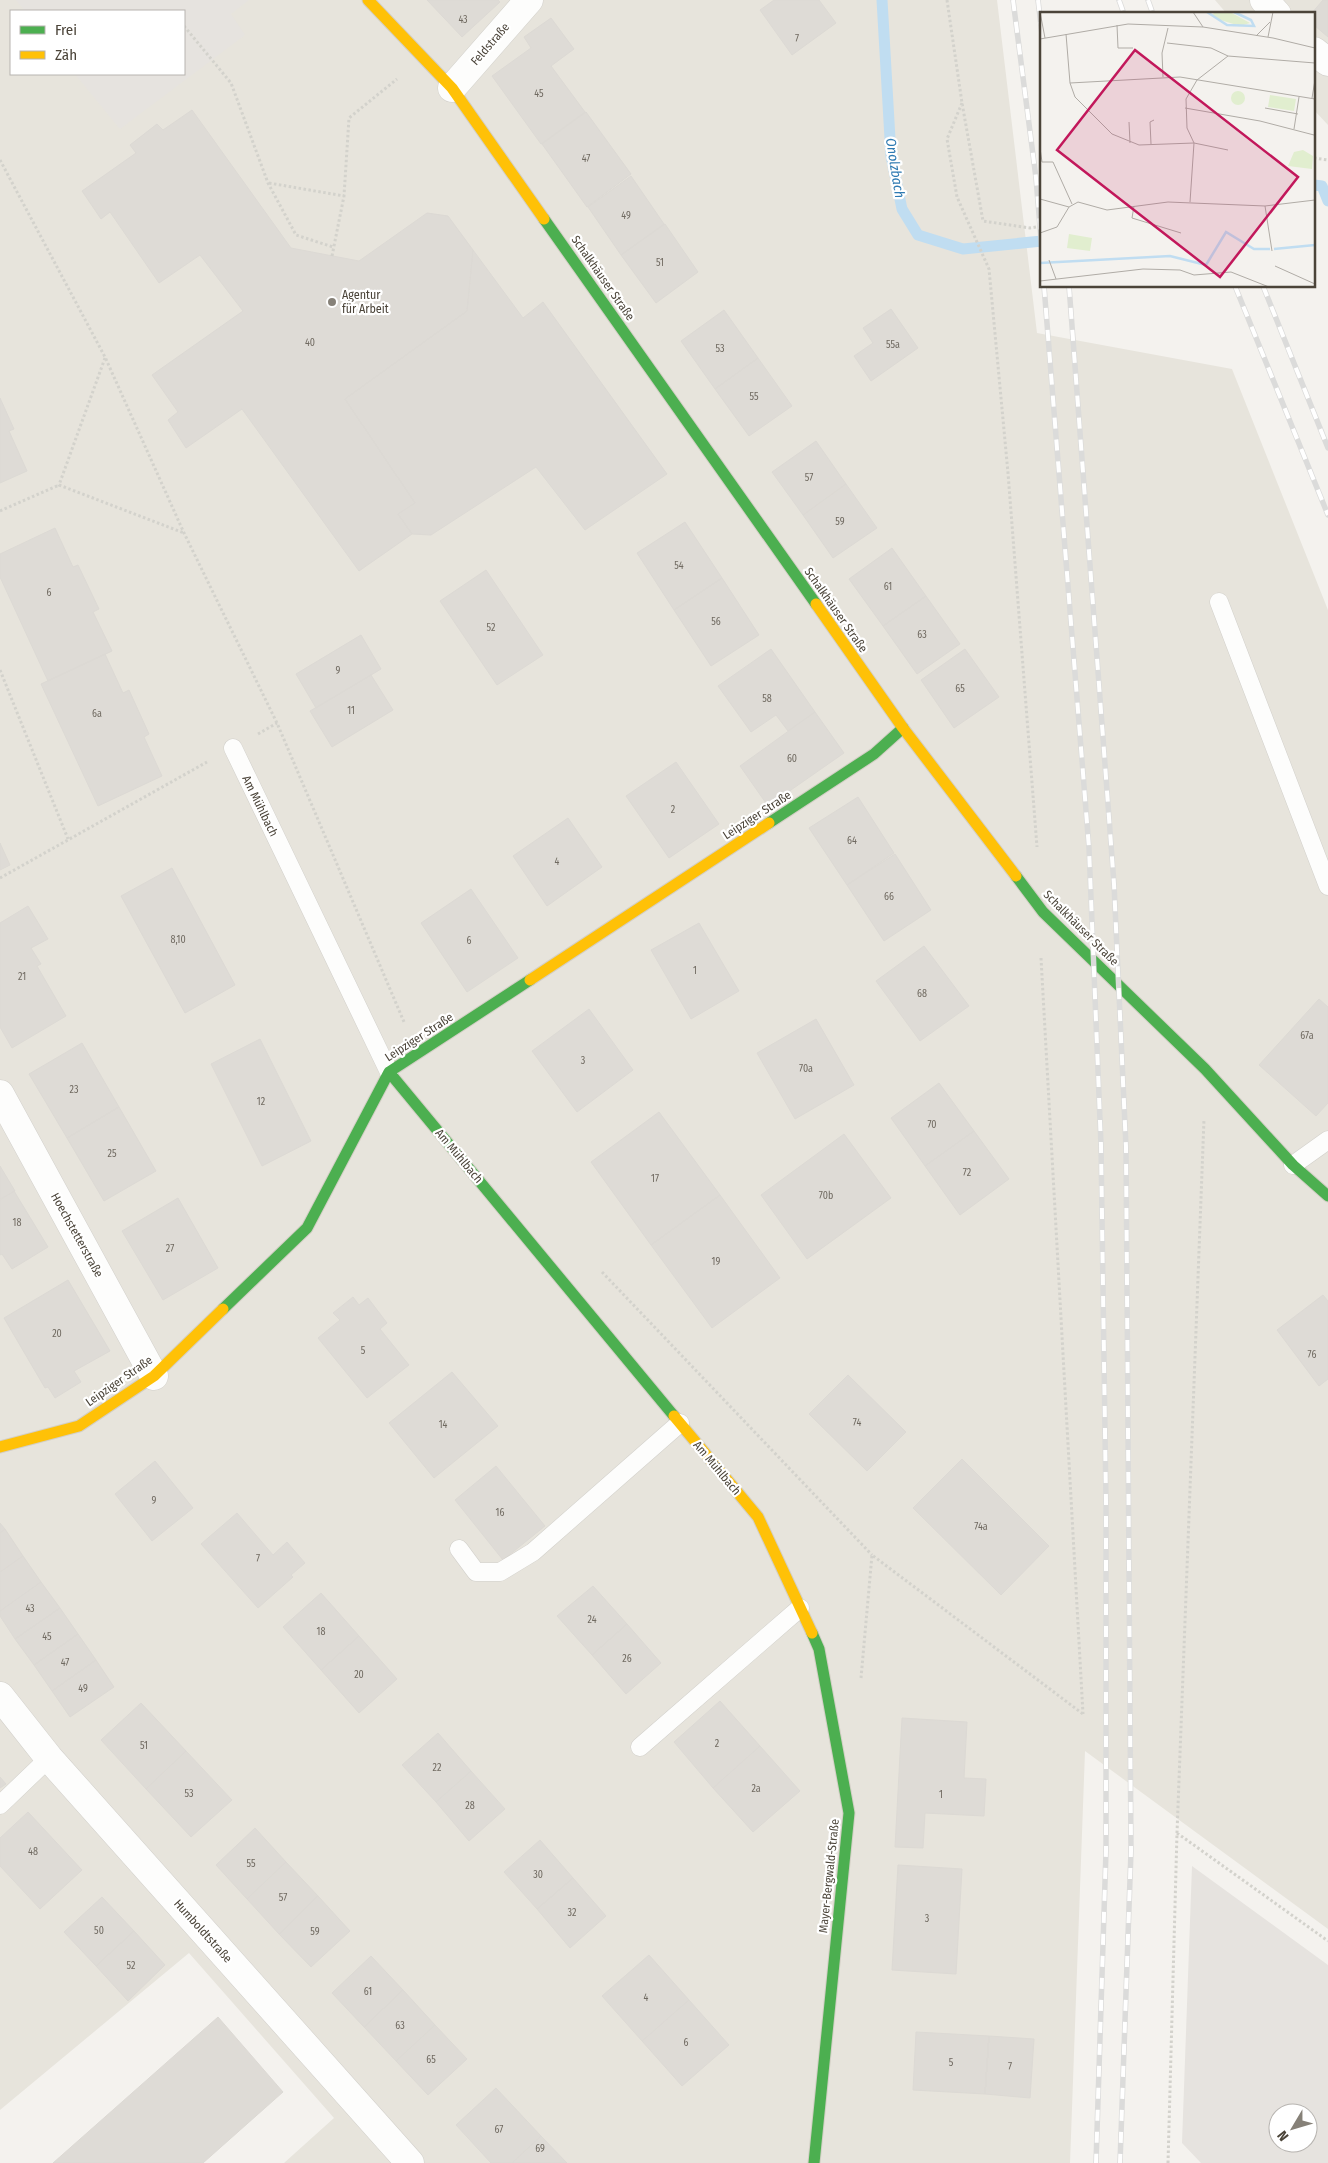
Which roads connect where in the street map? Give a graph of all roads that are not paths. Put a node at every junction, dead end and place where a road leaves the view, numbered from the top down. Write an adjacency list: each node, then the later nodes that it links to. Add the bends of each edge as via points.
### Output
1 (368, 0): 7 (street, Schalkhäuser Straße)
2 (529, 0): 7 (street, Feldstraße)
3 (1264, 0): 4 (street)
4 (1275, 12)
5 (1316, 53): 6 (street)
6 (1328, 62)
7 (452, 88): 9 (street, Schalkhäuser Straße)
8 (1219, 602): 11 (lane)
9 (903, 728): 12 (street, Leipziger Straße, via 874,754); 15 (street, Schalkhäuser Straße, via 1043,912 1205,1069)
10 (232, 748): 12 (lane, Am Mühlbach)
11 (1328, 886)
12 (389, 1072): 17 (street, Leipziger Straße, via 307,1228); 18 (street, Am Mühlbach)
13 (0, 1094): 17 (street, Hoechstetterstraße)
14 (1328, 1140): 15 (lane)
15 (1293, 1165): 16 (street, Schalkhäuser Straße)
16 (1328, 1196)
17 (154, 1376): 19 (street, Leipziger Straße, via 79,1426)
18 (680, 1423): 20 (street, Am Mühlbach); 21 (lane, via 533,1552 500,1572 476,1572)
19 (0, 1447)
20 (758, 1517): 22 (street, Mayer-Bergwald-Straße)
21 (459, 1549)
22 (800, 1608): 24 (lane); 28 (street, Mayer-Bergwald-Straße, via 819,1649 849,1813)
23 (0, 1696): 25 (street, Humboldtstraße)
24 (640, 1747)
25 (49, 1758): 26 (lane); 27 (street, Humboldtstraße)
26 (0, 1805)
27 (410, 2163)
28 (814, 2163)

